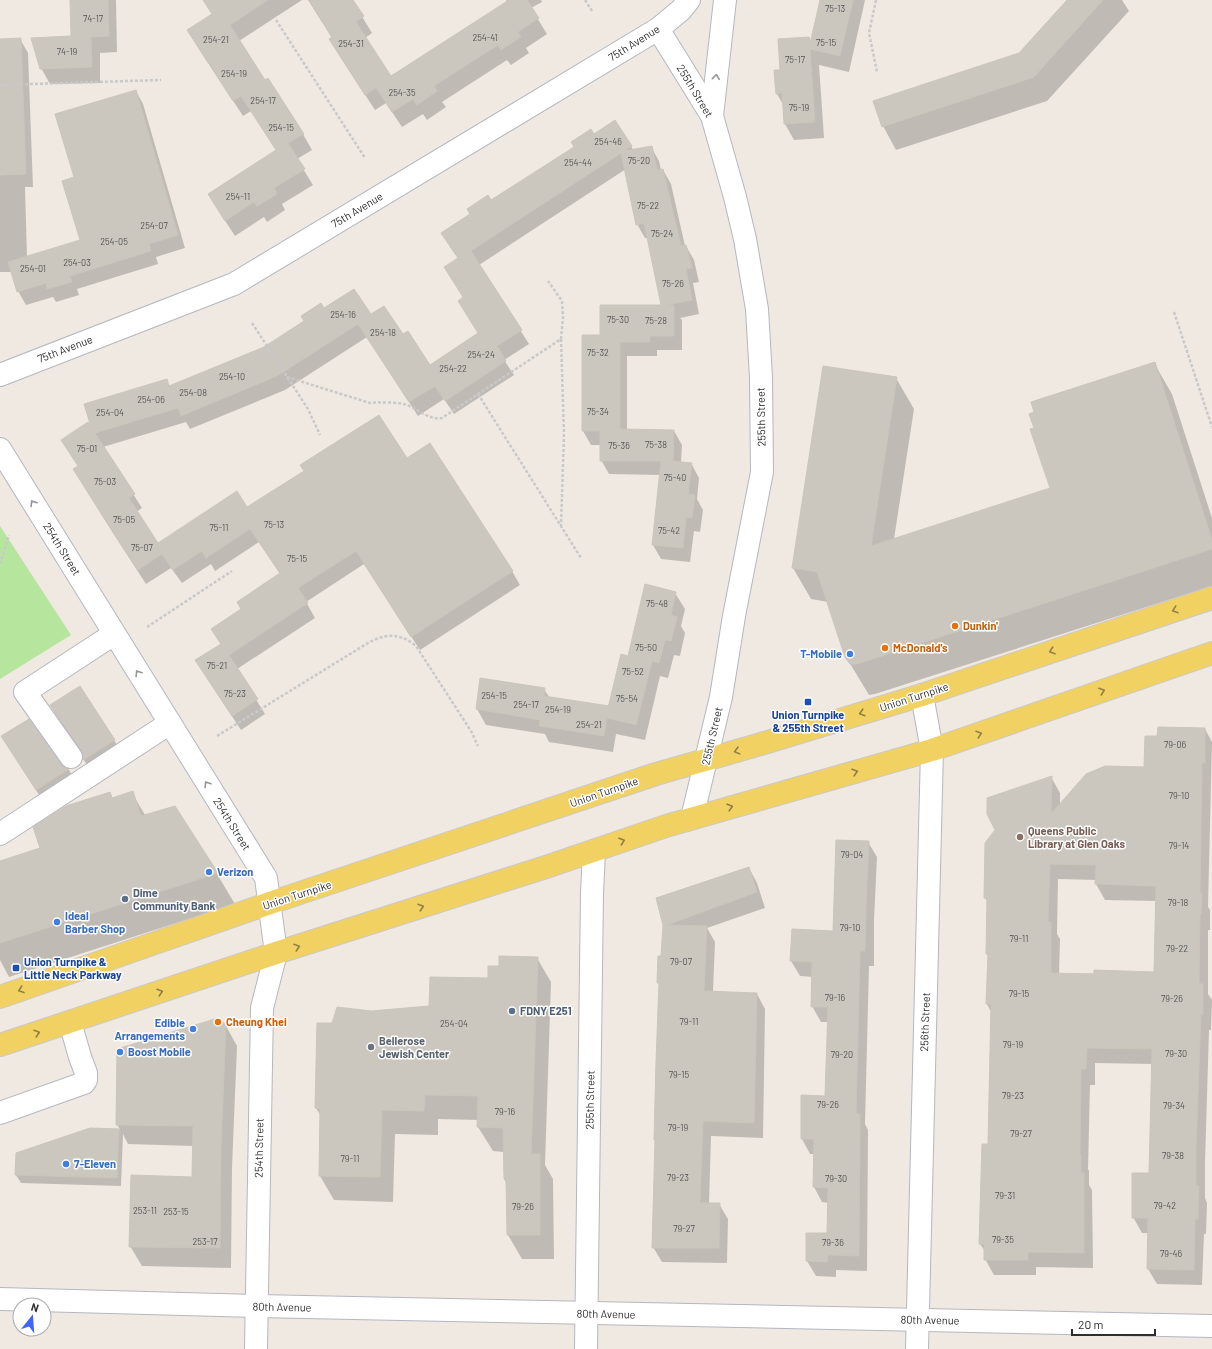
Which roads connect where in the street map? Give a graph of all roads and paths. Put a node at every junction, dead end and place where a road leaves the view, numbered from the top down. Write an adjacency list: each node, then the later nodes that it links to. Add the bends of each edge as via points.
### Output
1 (586, 0): 5 (path)
2 (689, 0): 7 (street, 75th Avenue)
3 (725, 0): 11 (street, one-way to 3)
4 (876, 0): 8 (path, via 869,33)
5 (592, 11)
6 (276, 20): 12 (path)
7 (658, 29): 11 (street, 255th Street); 17 (street, 75th Avenue, via 234,284)
8 (877, 72)
9 (161, 80): 10 (path)
10 (0, 85)
11 (712, 116): 38 (street, 255th Street, via 744,232 757,309 762,472 721,697)
12 (365, 158)
13 (548, 281): 16 (path, via 562,301)
14 (1174, 312): 20 (path)
15 (252, 323): 18 (path)
16 (561, 339): 19 (path); 23 (path, via 564,434)
17 (0, 375)
18 (287, 377): 19 (path, via 370,403 406,405 434,419 442,418); 21 (path, via 316,423)
19 (478, 394): 23 (path)
20 (1212, 427)
21 (320, 435)
22 (0, 449): 30 (street, 254th Street, one-way to 22)
23 (561, 526): 25 (path)
24 (9, 536): 26 (path)
25 (581, 558)
26 (0, 564)
27 (232, 571): 29 (path)
28 (1212, 598): 32 (main road, Union Turnpike, one-way to 32)
29 (147, 627)
30 (114, 634): 33 (street, 254th Street, one-way to 30); 37 (street, via 25,692)
31 (1212, 653): 36 (main road, one-way to 31)
32 (922, 695): 36 (street, 256th Street); 38 (main road, Union Turnpike, one-way to 38)
33 (170, 723): 40 (street); 42 (street, 254th Street, one-way to 33, via 266,878)
34 (217, 736): 35 (path, via 376,638 386,636 409,640 416,646)
35 (478, 746)
36 (932, 750): 39 (main road, one-way to 36); 51 (street, 256th Street)
37 (71, 757)
38 (706, 759): 39 (street, 255th Street); 42 (main road, Union Turnpike)
39 (692, 818): 41 (main road, one-way to 39)
40 (0, 834)
41 (594, 850): 43 (main road, one-way to 41); 50 (street, 255th Street)
42 (270, 904): 43 (street, 254th Street); 44 (main road, Union Turnpike, one-way to 44)
43 (276, 953): 45 (main road, one-way to 43); 49 (street, 254th Street, via 262,1008)
44 (0, 998)
45 (70, 1022): 46 (main road, one-way to 45); 47 (street, via 86,1073 84,1083)
46 (0, 1045)
47 (0, 1113)
48 (0, 1299): 49 (street, 80th Avenue)
49 (257, 1306): 50 (street, 80th Avenue); 53 (street, 254th Street)
50 (587, 1314): 51 (street, 80th Avenue); 54 (street, 255th Street)
51 (917, 1320): 52 (street, 80th Avenue); 55 (street, 256th Street)
52 (1212, 1326)
53 (256, 1349)
54 (586, 1349)
55 (917, 1349)

